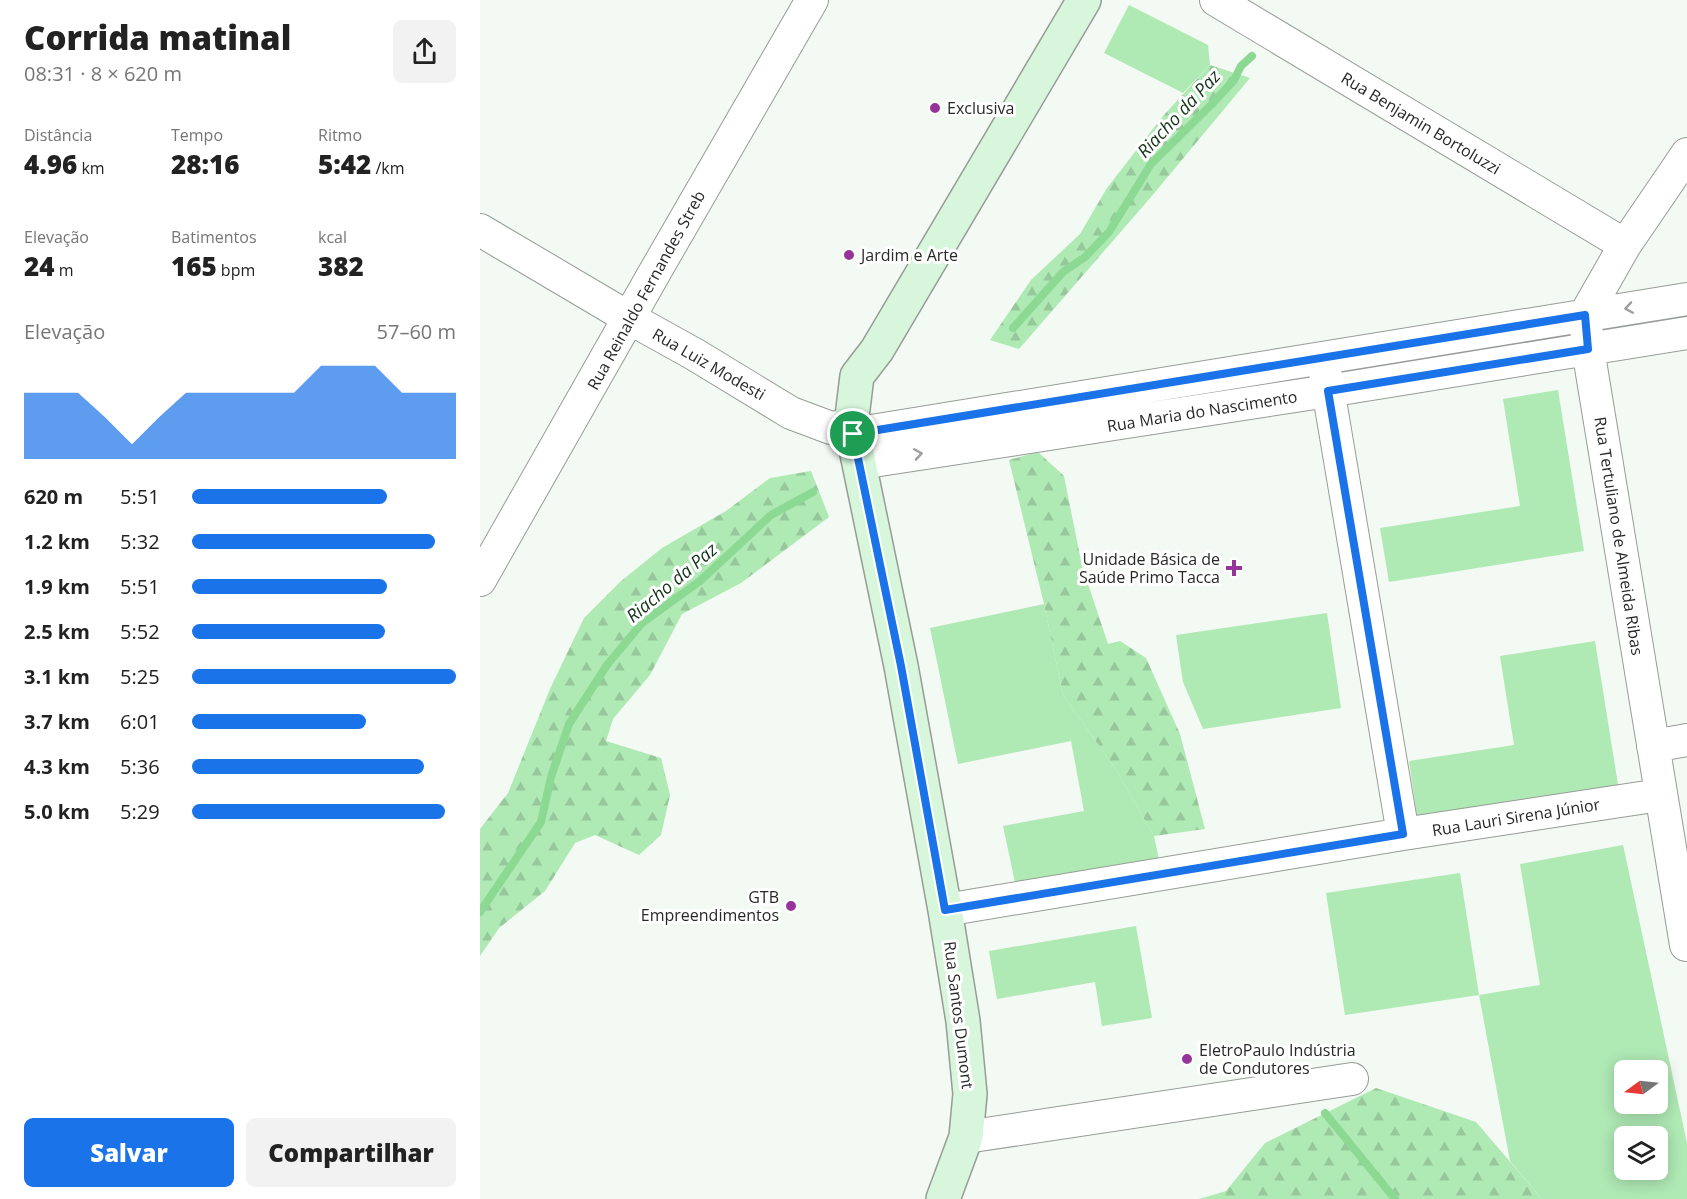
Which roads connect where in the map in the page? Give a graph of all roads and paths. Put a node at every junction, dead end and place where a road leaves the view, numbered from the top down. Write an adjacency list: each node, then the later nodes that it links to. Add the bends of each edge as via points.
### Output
1 (812, 0): 9 (street, Rua Reinaldo Fernandes Streb)
2 (1084, 0): 14 (main road, Rua Santos Dumont, via 878,350 857,376)
3 (1216, 0): 6 (street, Rua Benjamin Bortoluzzi)
4 (1687, 154): 6 (street)
5 (480, 230): 9 (street, Rua Luiz Modesti)
6 (1626, 245): 8 (street)
7 (1687, 299): 8 (street, Rua Maria do Nascimento, one-way to 8)
8 (1585, 315): 11 (street, Rua Tertuliano de Almeida Ribas); 12 (street, Rua Maria do Nascimento)
9 (628, 318): 14 (street, Rua Luiz Modesti, via 791,412); 15 (street, Rua Reinaldo Fernandes Streb)
10 (1687, 333): 11 (street, Rua Maria do Nascimento)
11 (1588, 349): 13 (street, Rua Maria do Nascimento); 17 (street, Rua Tertuliano de Almeida Ribas)
12 (1323, 358): 13 (street); 14 (street, Rua Maria do Nascimento)
13 (1328, 391): 14 (street, Rua Maria do Nascimento, one-way to 13); 19 (street)
14 (854, 441): 20 (main road, Rua Santos Dumont)
15 (480, 580)
16 (1687, 740): 17 (street)
17 (1653, 746): 18 (street, Rua Tertuliano de Almeida Ribas)
18 (1660, 795): 19 (street, Rua Lauri Sirena Júnior); 21 (street, Rua Tertuliano de Almeida Ribas)
19 (1403, 834): 20 (street, Rua Lauri Sirena Júnior)
20 (945, 910): 23 (main road, Rua Santos Dumont, via 965,1042 969,1094)
21 (1686, 945)
22 (1352, 1079): 23 (street)
23 (966, 1137): 24 (main road, Rua Santos Dumont)
24 (944, 1199)

